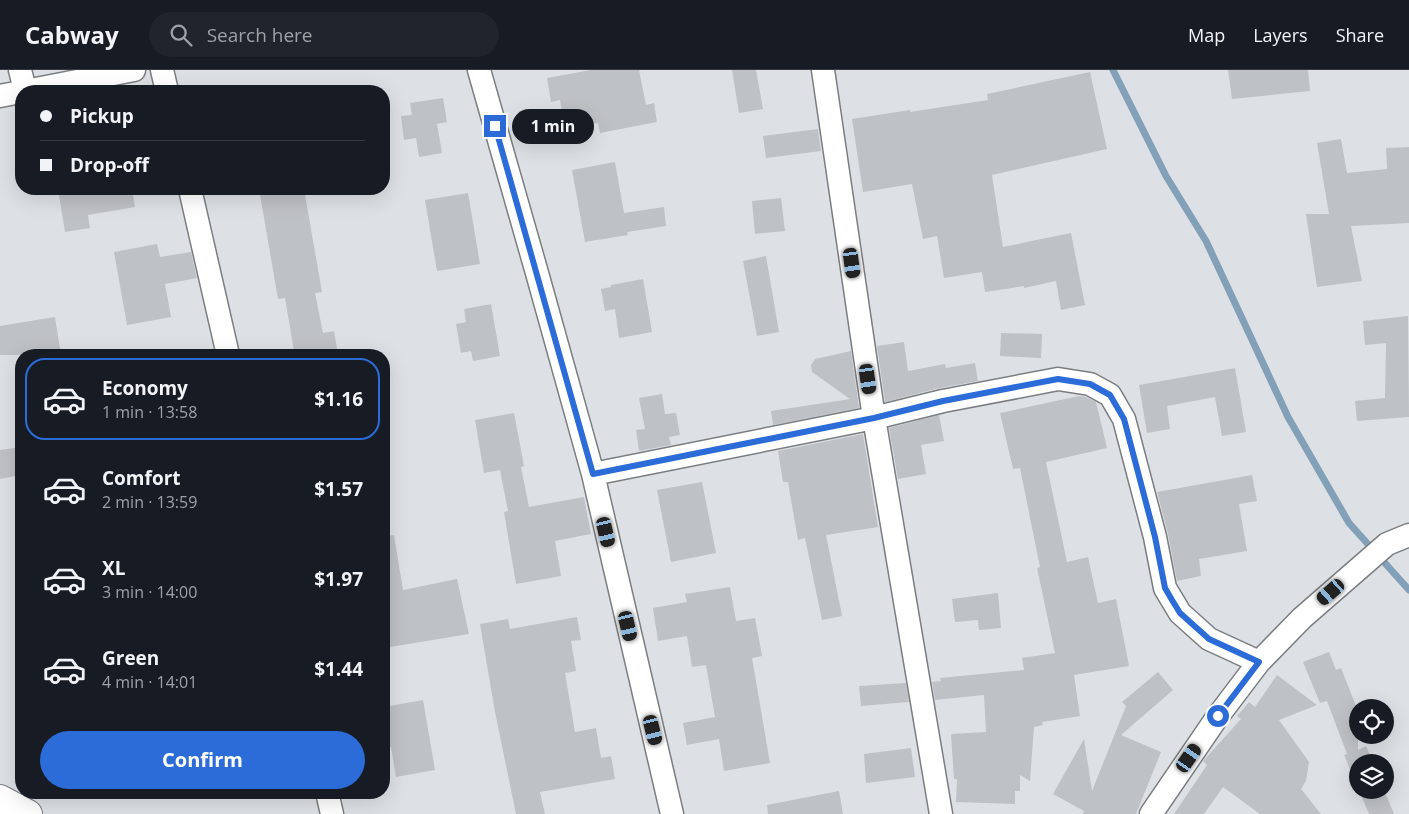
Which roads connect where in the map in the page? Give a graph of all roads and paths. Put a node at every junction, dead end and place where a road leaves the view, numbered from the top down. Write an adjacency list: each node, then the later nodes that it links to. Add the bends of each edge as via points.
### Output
1 (134, 70): 5 (street)
2 (162, 70): 7 (street)
3 (479, 70): 12 (street)
4 (823, 70): 11 (street)
5 (22, 80)
6 (15, 85): 8 (street)
7 (166, 85)
8 (0, 96)
9 (191, 195): 10 (street)
10 (227, 349)
11 (874, 418): 12 (street); 14 (street, via 1058,379 1090,384 1110,395 1124,419 1165,588 1180,613 1209,639); 20 (street)
12 (593, 474): 19 (street)
13 (1409, 535): 14 (street, via 1387,544 1302,618)
14 (1259, 662): 21 (street)
15 (329, 799): 18 (street)
16 (0, 800): 17 (main road)
17 (28, 814)
18 (332, 814)
19 (672, 814)
20 (941, 814)
21 (1151, 814)

